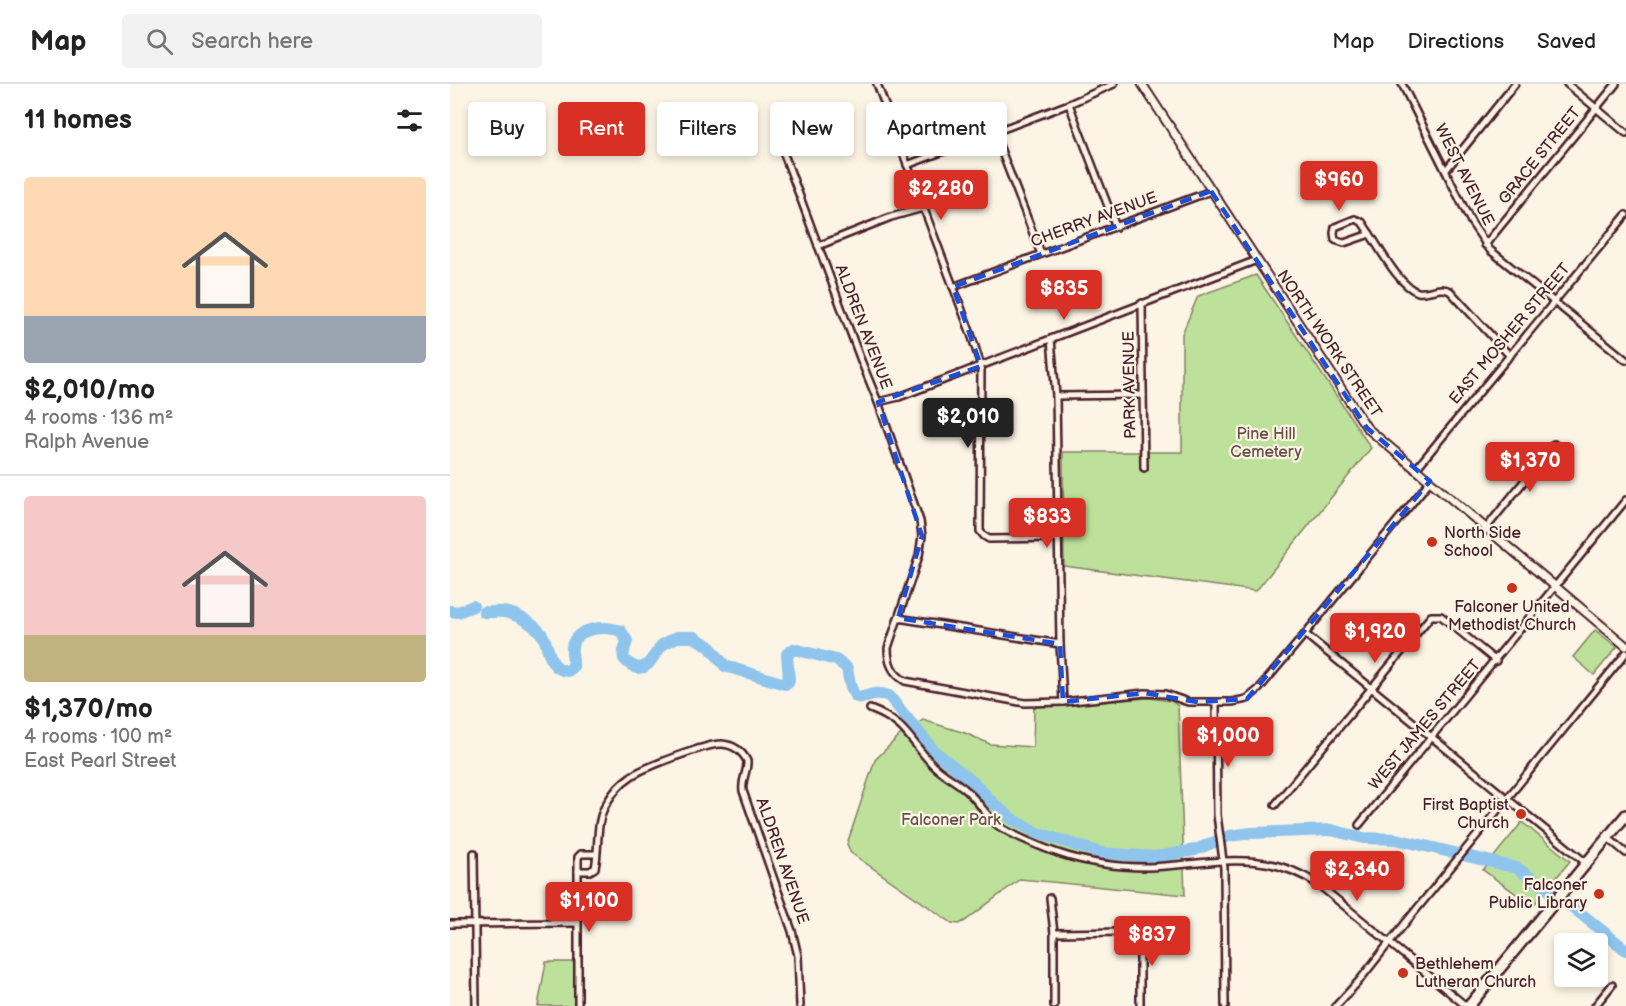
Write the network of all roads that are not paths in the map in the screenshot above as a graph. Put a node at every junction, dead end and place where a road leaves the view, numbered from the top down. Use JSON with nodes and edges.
{"nodes":[{"id":1,"x":877,"y":84,"type":"edge"},
{"id":2,"x":1114,"y":84,"type":"edge"},
{"id":3,"x":1142,"y":84,"type":"edge"},
{"id":4,"x":1402,"y":84,"type":"edge"},
{"id":5,"x":1515,"y":84,"type":"edge"},
{"id":6,"x":1567,"y":84,"type":"edge"},
{"id":7,"x":1617,"y":84,"type":"edge"},
{"id":8,"x":1069,"y":104,"type":"junction"},
{"id":9,"x":1596,"y":109,"type":"junction"},
{"id":10,"x":1007,"y":127,"type":"edge"},
{"id":11,"x":1626,"y":133,"type":"edge"},
{"id":12,"x":785,"y":156,"type":"edge"},
{"id":13,"x":931,"y":156,"type":"edge"},
{"id":14,"x":1003,"y":156,"type":"edge"},
{"id":15,"x":907,"y":165,"type":"junction"},
{"id":16,"x":1446,"y":170,"type":"junction"},
{"id":17,"x":1211,"y":191,"type":"junction"},
{"id":18,"x":923,"y":208,"type":"junction"},
{"id":19,"x":1626,"y":215,"type":"edge"},
{"id":20,"x":1116,"y":227,"type":"junction"},
{"id":21,"x":1370,"y":234,"type":"junction"},
{"id":22,"x":1485,"y":245,"type":"junction"},
{"id":23,"x":818,"y":246,"type":"junction"},
{"id":24,"x":1041,"y":254,"type":"junction"},
{"id":25,"x":1257,"y":260,"type":"junction"},
{"id":26,"x":953,"y":287,"type":"junction"},
{"id":27,"x":1554,"y":302,"type":"junction"},
{"id":28,"x":1142,"y":303,"type":"junction"},
{"id":29,"x":1050,"y":339,"type":"junction"},
{"id":30,"x":1510,"y":356,"type":"junction"},
{"id":31,"x":1626,"y":359,"type":"edge"},
{"id":32,"x":981,"y":366,"type":"junction"},
{"id":33,"x":1143,"y":395,"type":"junction"},
{"id":34,"x":1056,"y":396,"type":"junction"},
{"id":35,"x":878,"y":402,"type":"junction"},
{"id":36,"x":1554,"y":444,"type":"dead end"},
{"id":37,"x":1144,"y":468,"type":"dead end"},
{"id":38,"x":1415,"y":470,"type":"junction"},
{"id":39,"x":1430,"y":481,"type":"junction"},
{"id":40,"x":1626,"y":501,"type":"edge"},
{"id":41,"x":1487,"y":527,"type":"junction"},
{"id":42,"x":1058,"y":538,"type":"junction"},
{"id":43,"x":1557,"y":586,"type":"junction"},
{"id":44,"x":898,"y":618,"type":"junction"},
{"id":45,"x":1305,"y":634,"type":"junction"},
{"id":46,"x":1060,"y":644,"type":"junction"},
{"id":47,"x":1626,"y":646,"type":"edge"},
{"id":48,"x":1626,"y":653,"type":"edge"},
{"id":49,"x":1496,"y":661,"type":"junction"},
{"id":50,"x":1371,"y":687,"type":"junction"},
{"id":51,"x":1063,"y":702,"type":"junction"},
{"id":52,"x":1216,"y":703,"type":"junction"},
{"id":53,"x":870,"y":709,"type":"dead end"},
{"id":54,"x":1432,"y":737,"type":"junction"},
{"id":55,"x":1508,"y":798,"type":"junction"},
{"id":56,"x":1275,"y":805,"type":"dead end"},
{"id":57,"x":1626,"y":815,"type":"edge"},
{"id":58,"x":1359,"y":825,"type":"dead end"},
{"id":59,"x":1607,"y":837,"type":"junction"},
{"id":60,"x":474,"y":853,"type":"dead end"},
{"id":61,"x":1626,"y":853,"type":"edge"},
{"id":62,"x":596,"y":854,"type":"junction"},
{"id":63,"x":1223,"y":860,"type":"junction"},
{"id":64,"x":1586,"y":862,"type":"junction"},
{"id":65,"x":578,"y":871,"type":"junction"},
{"id":66,"x":1050,"y":898,"type":"dead end"},
{"id":67,"x":578,"y":923,"type":"junction"},
{"id":68,"x":450,"y":924,"type":"edge"},
{"id":69,"x":475,"y":924,"type":"junction"},
{"id":70,"x":1054,"y":933,"type":"junction"},
{"id":71,"x":1389,"y":943,"type":"junction"},
{"id":72,"x":1612,"y":985,"type":"dead end"},
{"id":73,"x":476,"y":1006,"type":"edge"},
{"id":74,"x":578,"y":1006,"type":"edge"},
{"id":75,"x":800,"y":1006,"type":"edge"},
{"id":76,"x":1054,"y":1006,"type":"edge"},
{"id":77,"x":1140,"y":1006,"type":"edge"},
{"id":78,"x":1225,"y":1006,"type":"edge"},
{"id":79,"x":1336,"y":1006,"type":"edge"},
{"id":80,"x":1467,"y":1006,"type":"edge"},
{"id":81,"x":1595,"y":1006,"type":"edge"}],
"edges":[{"from":1,"to":15,"type":"street"},
{"from":2,"to":8,"type":"street"},
{"from":3,"to":17,"type":"street","name":"NORTH WORK STREET"},
{"from":4,"to":16,"type":"street","name":"WEST AVENUE"},
{"from":5,"to":16,"type":"street"},
{"from":6,"to":9,"type":"street"},
{"from":7,"to":9,"type":"street","name":"GRACE STREET"},
{"from":8,"to":10,"type":"street"},
{"from":8,"to":20,"type":"street"},
{"from":9,"to":11,"type":"street"},
{"from":9,"to":22,"type":"street","name":"GRACE STREET"},
{"from":12,"to":23,"type":"street","name":"ALDREN AVENUE"},
{"from":13,"to":15,"type":"street"},
{"from":14,"to":24,"type":"street"},
{"from":15,"to":18,"type":"street"},
{"from":16,"to":22,"type":"street","name":"WEST AVENUE"},
{"from":17,"to":20,"type":"street","name":"CHERRY AVENUE"},
{"from":17,"to":25,"type":"street","name":"NORTH WORK STREET"},
{"from":18,"to":23,"type":"street"},
{"from":18,"to":26,"type":"street"},
{"from":19,"to":27,"type":"street","name":"EAST MOSHER STREET"},
{"from":20,"to":24,"type":"street","name":"CHERRY AVENUE"},
{"from":21,"to":21,"type":"street"},
{"from":21,"to":30,"type":"street"},
{"from":22,"to":27,"type":"street","name":"WEST AVENUE"},
{"from":23,"to":35,"type":"street","name":"ALDREN AVENUE"},
{"from":24,"to":26,"type":"street","name":"CHERRY AVENUE"},
{"from":25,"to":28,"type":"street"},
{"from":25,"to":38,"type":"street","name":"NORTH WORK STREET"},
{"from":26,"to":32,"type":"street"},
{"from":27,"to":30,"type":"street","name":"EAST MOSHER STREET"},
{"from":27,"to":31,"type":"street","name":"WEST AVENUE"},
{"from":28,"to":29,"type":"street"},
{"from":28,"to":33,"type":"street","name":"PARK AVENUE"},
{"from":29,"to":32,"type":"street"},
{"from":29,"to":34,"type":"street"},
{"from":30,"to":38,"type":"street","name":"EAST MOSHER STREET"},
{"from":32,"to":35,"type":"street"},
{"from":32,"to":42,"type":"street"},
{"from":33,"to":34,"type":"street"},
{"from":33,"to":37,"type":"street","name":"PARK AVENUE"},
{"from":34,"to":42,"type":"street"},
{"from":35,"to":44,"type":"street","name":"ALDREN AVENUE"},
{"from":36,"to":41,"type":"street"},
{"from":38,"to":39,"type":"street","name":"NORTH WORK STREET"},
{"from":39,"to":41,"type":"street","name":"NORTH WORK STREET"},
{"from":39,"to":45,"type":"street"},
{"from":40,"to":43,"type":"street","name":"WEST JAMES STREET"},
{"from":41,"to":43,"type":"street","name":"NORTH WORK STREET"},
{"from":42,"to":46,"type":"street"},
{"from":43,"to":47,"type":"street","name":"NORTH WORK STREET"},
{"from":43,"to":49,"type":"street","name":"WEST JAMES STREET"},
{"from":44,"to":46,"type":"street"},
{"from":44,"to":51,"type":"street","name":"ALDREN AVENUE"},
{"from":45,"to":50,"type":"street"},
{"from":45,"to":52,"type":"street"},
{"from":46,"to":51,"type":"street"},
{"from":48,"to":55,"type":"street"},
{"from":49,"to":50,"type":"street"},
{"from":49,"to":54,"type":"street","name":"WEST JAMES STREET"},
{"from":50,"to":54,"type":"street"},
{"from":50,"to":56,"type":"street"},
{"from":51,"to":52,"type":"street"},
{"from":52,"to":63,"type":"street"},
{"from":53,"to":63,"type":"street"},
{"from":54,"to":55,"type":"street"},
{"from":54,"to":58,"type":"street","name":"WEST JAMES STREET"},
{"from":55,"to":64,"type":"street"},
{"from":55,"to":71,"type":"street"},
{"from":57,"to":59,"type":"main road"},
{"from":59,"to":61,"type":"street"},
{"from":59,"to":64,"type":"main road"},
{"from":60,"to":69,"type":"street"},
{"from":62,"to":65,"type":"street"},
{"from":62,"to":65,"type":"street"},
{"from":62,"to":75,"type":"street","name":"ALDREN AVENUE"},
{"from":63,"to":71,"type":"street"},
{"from":63,"to":78,"type":"street"},
{"from":64,"to":80,"type":"main road"},
{"from":65,"to":67,"type":"street"},
{"from":66,"to":70,"type":"street"},
{"from":67,"to":69,"type":"street"},
{"from":67,"to":74,"type":"street"},
{"from":68,"to":69,"type":"street"},
{"from":69,"to":73,"type":"street"},
{"from":70,"to":76,"type":"street"},
{"from":70,"to":77,"type":"street"},
{"from":71,"to":79,"type":"street"},
{"from":71,"to":80,"type":"street"},
{"from":72,"to":81,"type":"street"}]}
